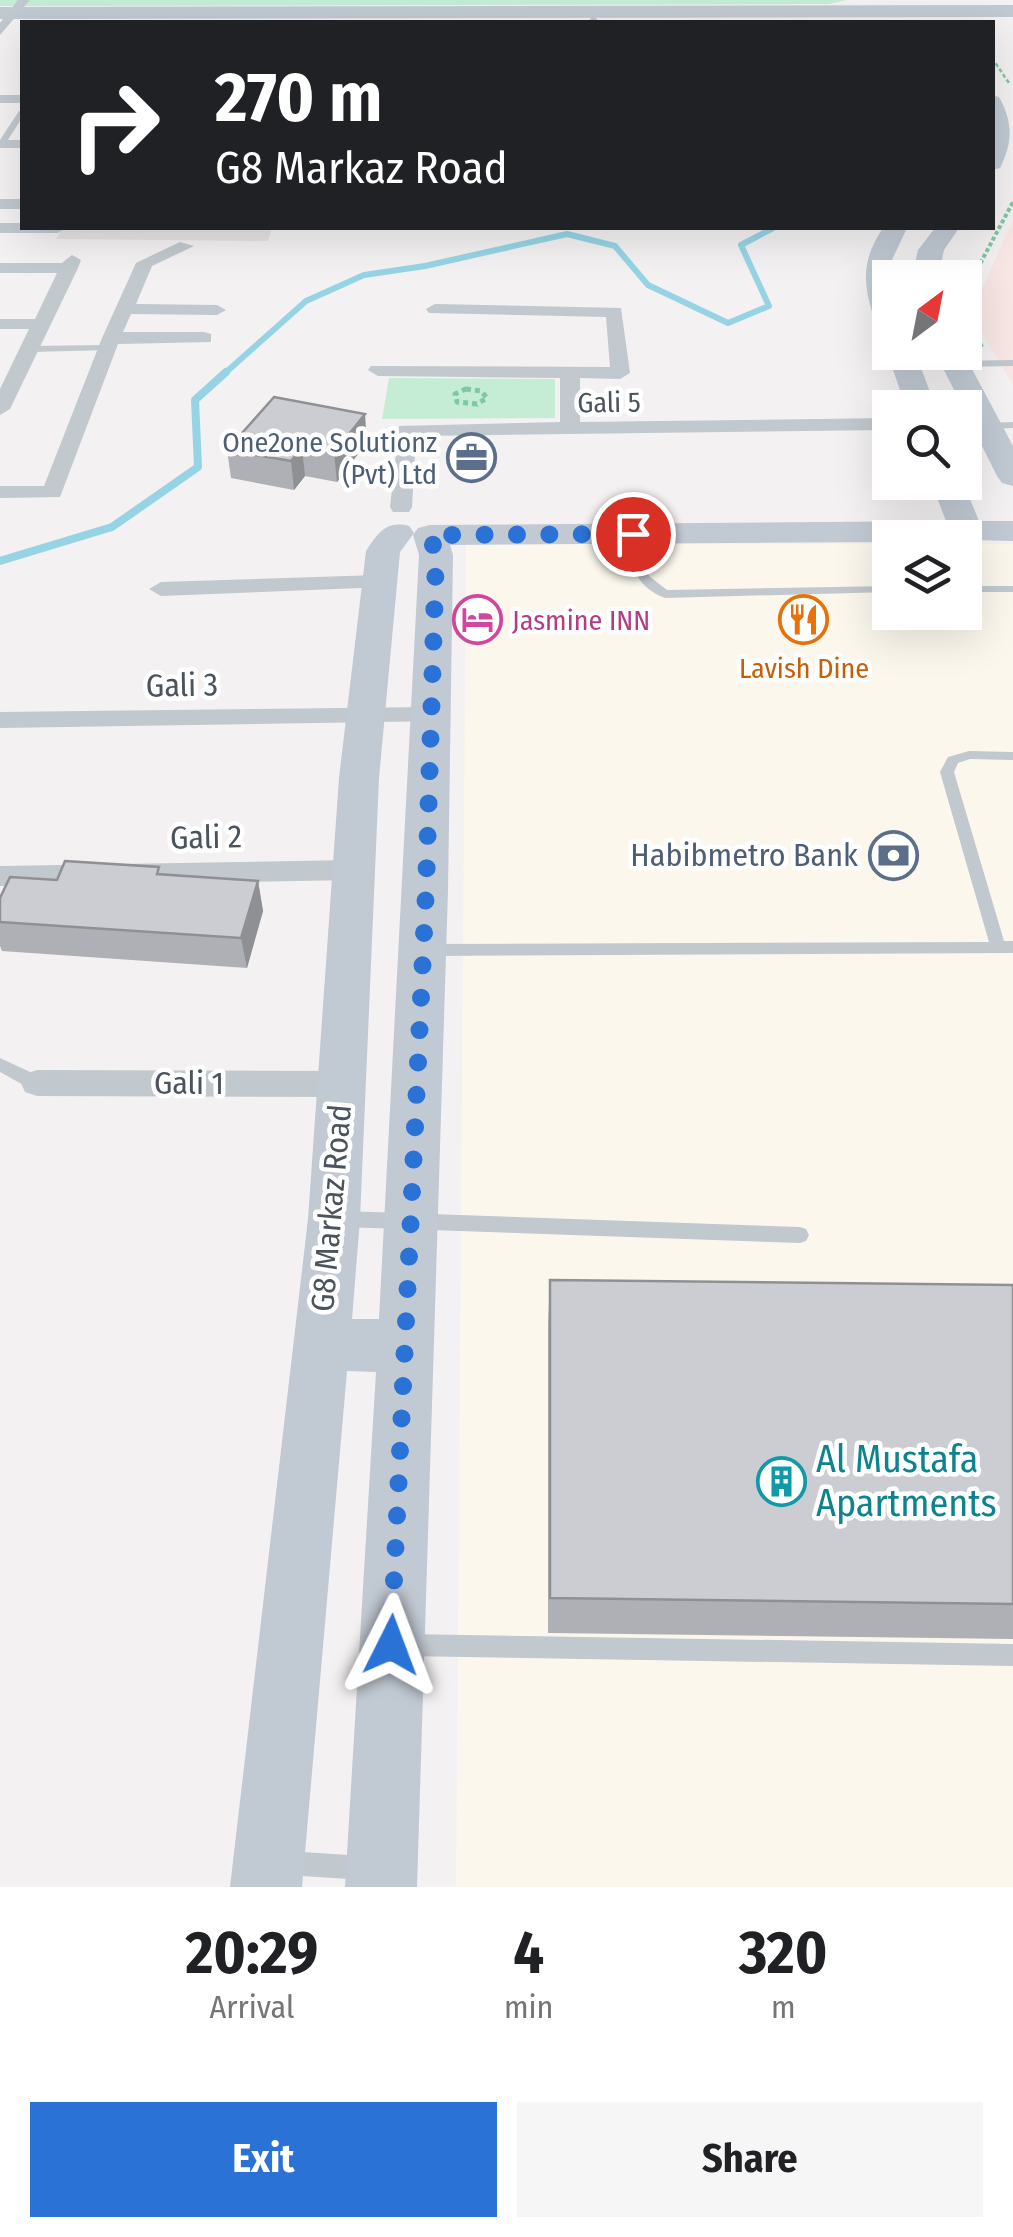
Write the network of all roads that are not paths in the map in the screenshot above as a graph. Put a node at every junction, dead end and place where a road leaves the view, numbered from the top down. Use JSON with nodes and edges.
{"nodes":[{"id":1,"x":46,"y":0,"type":"edge"},
{"id":2,"x":878,"y":0,"type":"edge"},
{"id":3,"x":934,"y":11,"type":"edge"},
{"id":4,"x":841,"y":12,"type":"junction"},
{"id":5,"x":92,"y":13,"type":"junction"},
{"id":6,"x":906,"y":14,"type":"edge"},
{"id":7,"x":1010,"y":14,"type":"edge"},
{"id":8,"x":7,"y":17,"type":"edge"},
{"id":9,"x":358,"y":20,"type":"edge"},
{"id":10,"x":670,"y":20,"type":"edge"},
{"id":11,"x":995,"y":106,"type":"edge"},
{"id":12,"x":20,"y":116,"type":"edge"},
{"id":13,"x":0,"y":144,"type":"edge"},
{"id":14,"x":995,"y":158,"type":"edge"},
{"id":15,"x":0,"y":228,"type":"edge"},
{"id":16,"x":894,"y":230,"type":"edge"},
{"id":17,"x":946,"y":230,"type":"edge"},
{"id":18,"x":50,"y":244,"type":"edge"},
{"id":19,"x":186,"y":246,"type":"dead end"},
{"id":20,"x":877,"y":260,"type":"edge"},
{"id":21,"x":929,"y":260,"type":"edge"},
{"id":22,"x":0,"y":268,"type":"edge"},
{"id":23,"x":124,"y":309,"type":"junction"},
{"id":24,"x":435,"y":309,"type":"dead end"},
{"id":25,"x":216,"y":310,"type":"dead end"},
{"id":26,"x":0,"y":324,"type":"edge"},
{"id":27,"x":42,"y":324,"type":"junction"},
{"id":28,"x":204,"y":338,"type":"dead end"},
{"id":29,"x":109,"y":343,"type":"junction"},
{"id":30,"x":32,"y":349,"type":"junction"},
{"id":31,"x":982,"y":360,"type":"edge"},
{"id":32,"x":1013,"y":363,"type":"edge"},
{"id":33,"x":378,"y":370,"type":"dead end"},
{"id":34,"x":961,"y":370,"type":"edge"},
{"id":35,"x":570,"y":371,"type":"junction"},
{"id":36,"x":6,"y":382,"type":"edge"},
{"id":37,"x":0,"y":409,"type":"edge"},
{"id":38,"x":872,"y":424,"type":"edge"},
{"id":39,"x":1001,"y":426,"type":"edge"},
{"id":40,"x":570,"y":430,"type":"junction"},
{"id":41,"x":1013,"y":476,"type":"edge"},
{"id":42,"x":0,"y":492,"type":"edge"},
{"id":43,"x":956,"y":506,"type":"edge"},
{"id":44,"x":1013,"y":506,"type":"edge"},
{"id":45,"x":928,"y":520,"type":"edge"},
{"id":46,"x":416,"y":521,"type":"junction"},
{"id":47,"x":1013,"y":531,"type":"edge"},
{"id":48,"x":633,"y":534,"type":"junction"},
{"id":49,"x":872,"y":534,"type":"edge"},
{"id":50,"x":378,"y":582,"type":"junction"},
{"id":51,"x":161,"y":589,"type":"dead end"},
{"id":52,"x":872,"y":589,"type":"edge"},
{"id":53,"x":982,"y":589,"type":"edge"},
{"id":54,"x":1013,"y":589,"type":"edge"},
{"id":55,"x":365,"y":715,"type":"junction"},
{"id":56,"x":430,"y":715,"type":"junction"},
{"id":57,"x":0,"y":720,"type":"edge"},
{"id":58,"x":1013,"y":756,"type":"edge"},
{"id":59,"x":0,"y":876,"type":"edge"},
{"id":60,"x":352,"y":880,"type":"junction"},
{"id":61,"x":426,"y":890,"type":"junction"},
{"id":62,"x":1006,"y":947,"type":"edge"},
{"id":63,"x":424,"y":950,"type":"junction"},
{"id":64,"x":0,"y":1064,"type":"edge"},
{"id":65,"x":37,"y":1083,"type":"joint"},
{"id":66,"x":342,"y":1084,"type":"junction"},
{"id":67,"x":334,"y":1219,"type":"junction"},
{"id":68,"x":412,"y":1221,"type":"junction"},
{"id":69,"x":800,"y":1235,"type":"dead end"},
{"id":70,"x":320,"y":1344,"type":"junction"},
{"id":71,"x":406,"y":1346,"type":"junction"},
{"id":72,"x":391,"y":1645,"type":"junction"},
{"id":73,"x":1013,"y":1655,"type":"edge"},
{"id":74,"x":267,"y":1875,"type":"edge"},
{"id":75,"x":381,"y":1878,"type":"edge"}],
"edges":[{"from":1,"to":5,"type":"street"},
{"from":2,"to":4,"type":"street"},
{"from":3,"to":6,"type":"street"},
{"from":3,"to":7,"type":"street"},
{"from":4,"to":5,"type":"street"},
{"from":4,"to":6,"type":"street"},
{"from":5,"to":8,"type":"street"},
{"from":6,"to":10,"type":"street"},
{"from":8,"to":9,"type":"street"},
{"from":11,"to":14,"type":"street"},
{"from":12,"to":13,"type":"lane"},
{"from":15,"to":18,"type":"street"},
{"from":16,"to":20,"type":"street"},
{"from":17,"to":21,"type":"street"},
{"from":18,"to":22,"type":"street"},
{"from":18,"to":27,"type":"street"},
{"from":19,"to":23,"type":"street"},
{"from":23,"to":25,"type":"street"},
{"from":23,"to":29,"type":"street"},
{"from":24,"to":35,"type":"street"},
{"from":26,"to":27,"type":"street"},
{"from":27,"to":30,"type":"street"},
{"from":28,"to":29,"type":"street"},
{"from":29,"to":30,"type":"lane"},
{"from":29,"to":42,"type":"street"},
{"from":30,"to":36,"type":"street"},
{"from":31,"to":32,"type":"lane"},
{"from":33,"to":35,"type":"street"},
{"from":34,"to":39,"type":"street"},
{"from":35,"to":40,"type":"street"},
{"from":36,"to":37,"type":"street"},
{"from":38,"to":40,"type":"street","name":"Gali 5"},
{"from":39,"to":41,"type":"street"},
{"from":40,"to":46,"type":"street","name":"Gali 5"},
{"from":43,"to":44,"type":"street"},
{"from":43,"to":45,"type":"street"},
{"from":43,"to":46,"type":"street"},
{"from":43,"to":47,"type":"street"},
{"from":46,"to":48,"type":"street"},
{"from":46,"to":50,"type":"street","name":"G8 Markaz Road"},
{"from":46,"to":56,"type":"street"},
{"from":48,"to":49,"type":"street"},
{"from":48,"to":52,"type":"lane"},
{"from":50,"to":51,"type":"street"},
{"from":50,"to":55,"type":"street","name":"G8 Markaz Road"},
{"from":53,"to":54,"type":"lane"},
{"from":55,"to":56,"type":"street","name":"Gali 3"},
{"from":55,"to":57,"type":"street","name":"Gali 3"},
{"from":55,"to":60,"type":"street","name":"G8 Markaz Road"},
{"from":56,"to":61,"type":"street"},
{"from":58,"to":62,"type":"lane"},
{"from":59,"to":60,"type":"street","name":"Gali 2"},
{"from":60,"to":61,"type":"street"},
{"from":60,"to":66,"type":"street","name":"G8 Markaz Road"},
{"from":61,"to":63,"type":"street"},
{"from":62,"to":63,"type":"lane"},
{"from":63,"to":68,"type":"street"},
{"from":64,"to":65,"type":"lane"},
{"from":65,"to":66,"type":"street","name":"Gali 1"},
{"from":66,"to":67,"type":"street","name":"G8 Markaz Road"},
{"from":67,"to":68,"type":"lane"},
{"from":67,"to":70,"type":"street","name":"G8 Markaz Road"},
{"from":68,"to":69,"type":"lane"},
{"from":68,"to":71,"type":"street"},
{"from":70,"to":71,"type":"street"},
{"from":70,"to":74,"type":"street","name":"G8 Markaz Road"},
{"from":71,"to":72,"type":"street"},
{"from":72,"to":73,"type":"lane"},
{"from":72,"to":75,"type":"street"},
{"from":74,"to":75,"type":"lane"}]}
